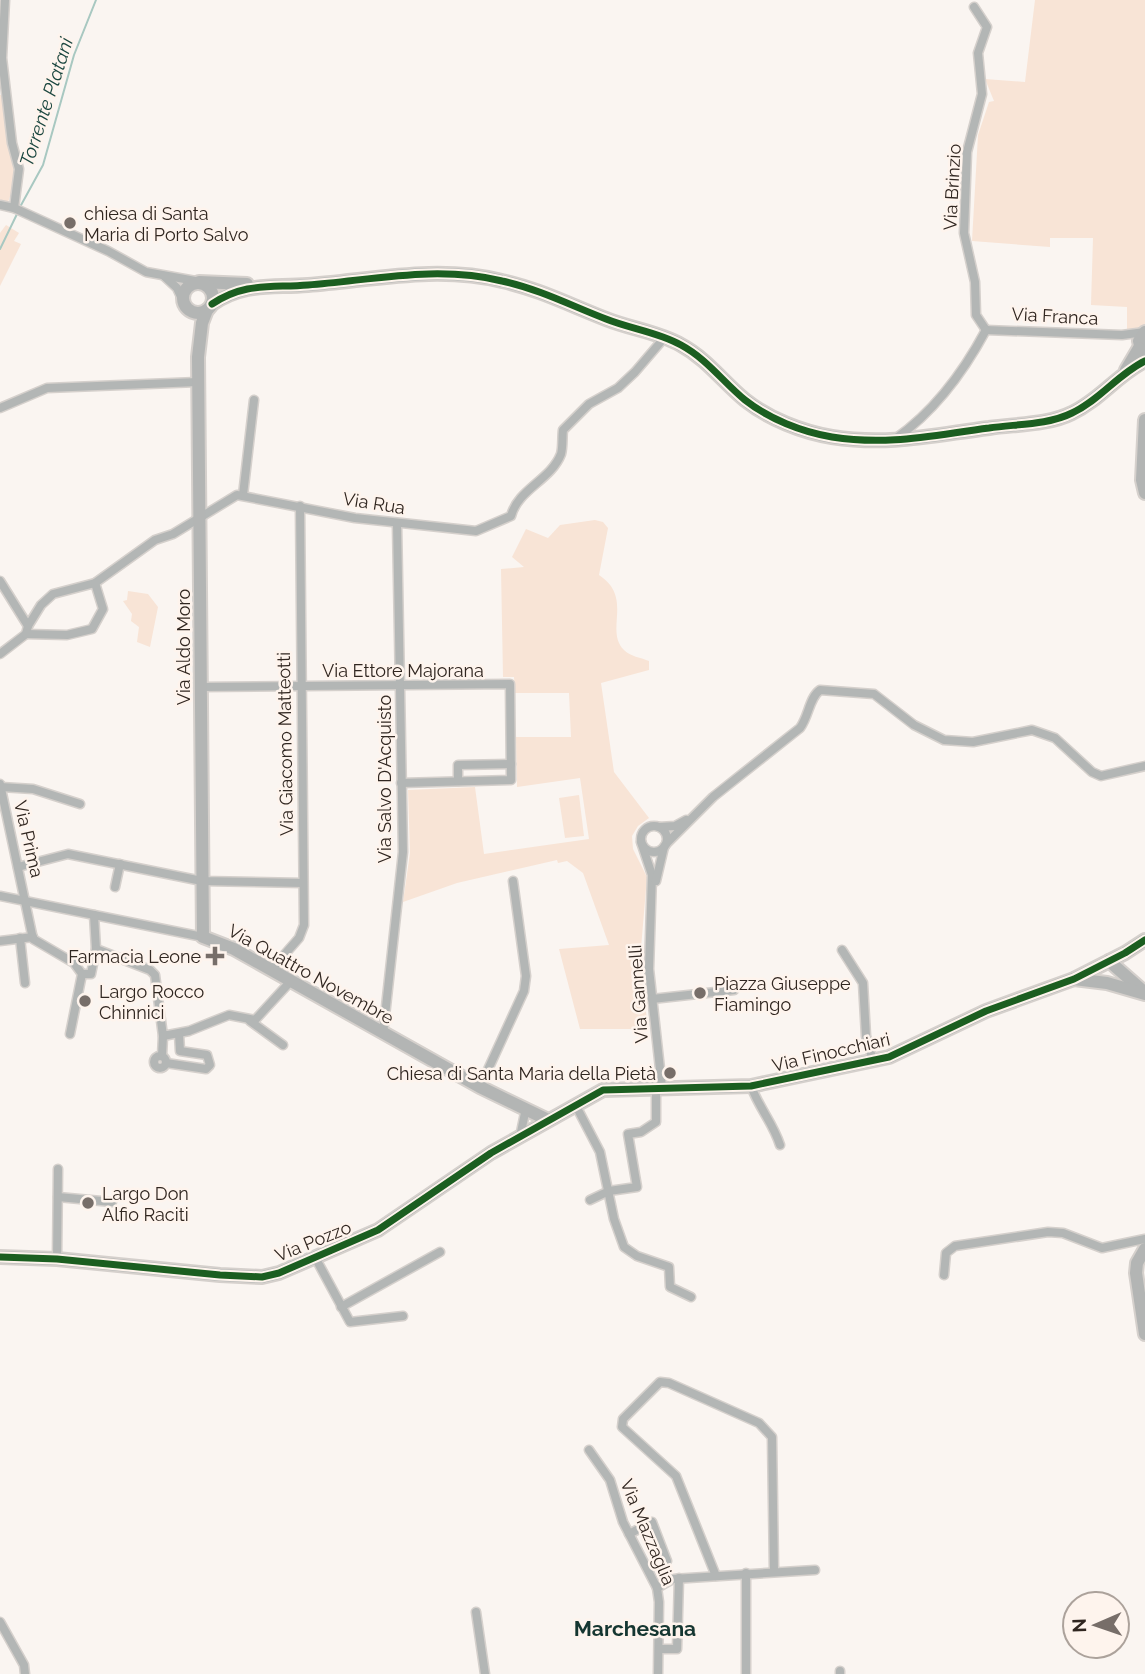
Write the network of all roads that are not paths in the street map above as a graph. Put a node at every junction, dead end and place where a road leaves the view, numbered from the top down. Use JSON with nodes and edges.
{"nodes":[{"id":1,"x":5,"y":0,"type":"edge"},
{"id":2,"x":974,"y":7,"type":"dead end"},
{"id":3,"x":0,"y":205,"type":"edge"},
{"id":4,"x":14,"y":208,"type":"junction"},
{"id":5,"x":162,"y":275,"type":"junction"},
{"id":6,"x":201,"y":283,"type":"junction"},
{"id":7,"x":258,"y":286,"type":"junction"},
{"id":8,"x":185,"y":305,"type":"junction"},
{"id":9,"x":209,"y":307,"type":"junction"},
{"id":10,"x":986,"y":330,"type":"junction"},
{"id":11,"x":1145,"y":332,"type":"edge"},
{"id":12,"x":1122,"y":335,"type":"junction"},
{"id":13,"x":665,"y":337,"type":"junction"},
{"id":14,"x":1143,"y":356,"type":"edge"},
{"id":15,"x":198,"y":357,"type":"junction"},
{"id":16,"x":198,"y":382,"type":"junction"},
{"id":17,"x":254,"y":400,"type":"dead end"},
{"id":18,"x":0,"y":408,"type":"edge"},
{"id":19,"x":1145,"y":420,"type":"edge"},
{"id":20,"x":891,"y":442,"type":"junction"},
{"id":21,"x":1145,"y":493,"type":"edge"},
{"id":22,"x":243,"y":495,"type":"junction"},
{"id":23,"x":300,"y":506,"type":"junction"},
{"id":24,"x":200,"y":518,"type":"junction"},
{"id":25,"x":397,"y":524,"type":"junction"},
{"id":26,"x":0,"y":581,"type":"edge"},
{"id":27,"x":95,"y":583,"type":"junction"},
{"id":28,"x":27,"y":630,"type":"junction"},
{"id":29,"x":2,"y":649,"type":"edge"},
{"id":30,"x":399,"y":685,"type":"junction"},
{"id":31,"x":299,"y":686,"type":"junction"},
{"id":32,"x":201,"y":687,"type":"junction"},
{"id":33,"x":511,"y":764,"type":"junction"},
{"id":34,"x":1145,"y":766,"type":"edge"},
{"id":35,"x":458,"y":781,"type":"junction"},
{"id":36,"x":401,"y":783,"type":"junction"},
{"id":37,"x":1,"y":790,"type":"edge"},
{"id":38,"x":79,"y":804,"type":"dead end"},
{"id":39,"x":694,"y":814,"type":"junction"},
{"id":40,"x":656,"y":827,"type":"junction"},
{"id":41,"x":641,"y":842,"type":"junction"},
{"id":42,"x":665,"y":845,"type":"junction"},
{"id":43,"x":120,"y":864,"type":"junction"},
{"id":44,"x":19,"y":867,"type":"junction"},
{"id":45,"x":202,"y":881,"type":"junction"},
{"id":46,"x":513,"y":881,"type":"dead end"},
{"id":47,"x":303,"y":883,"type":"junction"},
{"id":48,"x":115,"y":887,"type":"dead end"},
{"id":49,"x":0,"y":896,"type":"edge"},
{"id":50,"x":652,"y":898,"type":"junction"},
{"id":51,"x":27,"y":902,"type":"junction"},
{"id":52,"x":94,"y":915,"type":"junction"},
{"id":53,"x":33,"y":937,"type":"junction"},
{"id":54,"x":203,"y":937,"type":"junction"},
{"id":55,"x":20,"y":938,"type":"junction"},
{"id":56,"x":1145,"y":940,"type":"edge"},
{"id":57,"x":0,"y":941,"type":"edge"},
{"id":58,"x":96,"y":949,"type":"junction"},
{"id":59,"x":842,"y":950,"type":"dead end"},
{"id":60,"x":1107,"y":963,"type":"junction"},
{"id":61,"x":271,"y":970,"type":"junction"},
{"id":62,"x":82,"y":974,"type":"junction"},
{"id":63,"x":1074,"y":979,"type":"junction"},
{"id":64,"x":289,"y":982,"type":"junction"},
{"id":65,"x":1107,"y":983,"type":"junction"},
{"id":66,"x":25,"y":984,"type":"dead end"},
{"id":67,"x":734,"y":990,"type":"dead end"},
{"id":68,"x":1145,"y":993,"type":"edge"},
{"id":69,"x":652,"y":999,"type":"junction"},
{"id":70,"x":250,"y":1021,"type":"junction"},
{"id":71,"x":70,"y":1034,"type":"dead end"},
{"id":72,"x":179,"y":1034,"type":"junction"},
{"id":73,"x":383,"y":1034,"type":"junction"},
{"id":74,"x":163,"y":1036,"type":"junction"},
{"id":75,"x":283,"y":1045,"type":"dead end"},
{"id":76,"x":873,"y":1061,"type":"junction"},
{"id":77,"x":751,"y":1086,"type":"junction"},
{"id":78,"x":480,"y":1087,"type":"junction"},
{"id":79,"x":659,"y":1087,"type":"junction"},
{"id":80,"x":575,"y":1104,"type":"junction"},
{"id":81,"x":526,"y":1108,"type":"junction"},
{"id":82,"x":548,"y":1119,"type":"junction"},
{"id":83,"x":520,"y":1137,"type":"junction"},
{"id":84,"x":780,"y":1145,"type":"dead end"},
{"id":85,"x":58,"y":1169,"type":"dead end"},
{"id":86,"x":609,"y":1191,"type":"junction"},
{"id":87,"x":58,"y":1197,"type":"junction"},
{"id":88,"x":590,"y":1200,"type":"dead end"},
{"id":89,"x":112,"y":1202,"type":"dead end"},
{"id":90,"x":1145,"y":1239,"type":"edge"},
{"id":91,"x":1145,"y":1249,"type":"edge"},
{"id":92,"x":440,"y":1252,"type":"dead end"},
{"id":93,"x":0,"y":1257,"type":"edge"},
{"id":94,"x":57,"y":1259,"type":"junction"},
{"id":95,"x":316,"y":1259,"type":"junction"},
{"id":96,"x":944,"y":1275,"type":"dead end"},
{"id":97,"x":691,"y":1297,"type":"dead end"},
{"id":98,"x":341,"y":1307,"type":"junction"},
{"id":99,"x":403,"y":1316,"type":"dead end"},
{"id":100,"x":1145,"y":1334,"type":"edge"},
{"id":101,"x":589,"y":1450,"type":"dead end"},
{"id":102,"x":629,"y":1534,"type":"junction"},
{"id":103,"x":667,"y":1561,"type":"dead end"},
{"id":104,"x":774,"y":1570,"type":"junction"},
{"id":105,"x":815,"y":1570,"type":"dead end"},
{"id":106,"x":746,"y":1573,"type":"junction"},
{"id":107,"x":716,"y":1576,"type":"junction"},
{"id":108,"x":679,"y":1578,"type":"junction"},
{"id":109,"x":657,"y":1588,"type":"junction"},
{"id":110,"x":476,"y":1612,"type":"dead end"},
{"id":111,"x":0,"y":1622,"type":"edge"},
{"id":112,"x":659,"y":1649,"type":"junction"},
{"id":113,"x":25,"y":1674,"type":"edge"},
{"id":114,"x":485,"y":1674,"type":"edge"},
{"id":115,"x":658,"y":1674,"type":"edge"},
{"id":116,"x":746,"y":1674,"type":"edge"}],
"edges":[{"from":1,"to":4,"type":"street"},
{"from":2,"to":10,"type":"street","name":"Via Brinzio"},
{"from":3,"to":4,"type":"street"},
{"from":4,"to":5,"type":"street"},
{"from":5,"to":6,"type":"street"},
{"from":5,"to":8,"type":"street"},
{"from":6,"to":7,"type":"street"},
{"from":6,"to":8,"type":"street"},
{"from":6,"to":9,"type":"street"},
{"from":7,"to":9,"type":"street"},
{"from":7,"to":13,"type":"street"},
{"from":8,"to":9,"type":"street"},
{"from":8,"to":15,"type":"street"},
{"from":9,"to":15,"type":"street"},
{"from":10,"to":12,"type":"street","name":"Via Franca"},
{"from":10,"to":20,"type":"street"},
{"from":11,"to":12,"type":"street","name":"Via Franca"},
{"from":11,"to":14,"type":"street"},
{"from":12,"to":14,"type":"street"},
{"from":13,"to":20,"type":"street"},
{"from":13,"to":25,"type":"street","name":"Via Rua"},
{"from":14,"to":20,"type":"street"},
{"from":15,"to":16,"type":"street","name":"Via Aldo Moro"},
{"from":16,"to":18,"type":"street"},
{"from":16,"to":24,"type":"street","name":"Via Aldo Moro"},
{"from":17,"to":22,"type":"street"},
{"from":19,"to":21,"type":"street"},
{"from":22,"to":23,"type":"street","name":"Via Rua"},
{"from":22,"to":24,"type":"street"},
{"from":23,"to":25,"type":"street","name":"Via Rua"},
{"from":23,"to":31,"type":"street","name":"Via Giacomo Matteotti"},
{"from":24,"to":27,"type":"street"},
{"from":24,"to":32,"type":"street","name":"Via Aldo Moro"},
{"from":25,"to":30,"type":"street","name":"Via Salvo D'Acquisto"},
{"from":26,"to":28,"type":"street"},
{"from":27,"to":28,"type":"street"},
{"from":27,"to":28,"type":"street"},
{"from":28,"to":29,"type":"street"},
{"from":30,"to":31,"type":"street","name":"Via Ettore Majorana"},
{"from":30,"to":33,"type":"street","name":"Via Ettore Majorana"},
{"from":30,"to":36,"type":"street","name":"Via Salvo D'Acquisto"},
{"from":31,"to":32,"type":"street","name":"Via Ettore Majorana"},
{"from":31,"to":47,"type":"street","name":"Via Giacomo Matteotti"},
{"from":32,"to":45,"type":"street","name":"Via Aldo Moro"},
{"from":33,"to":35,"type":"street","name":"Via Ettore Majorana"},
{"from":33,"to":35,"type":"street"},
{"from":34,"to":39,"type":"street"},
{"from":35,"to":36,"type":"street"},
{"from":36,"to":73,"type":"street","name":"Via Salvo D'Acquisto"},
{"from":37,"to":38,"type":"street"},
{"from":37,"to":44,"type":"street","name":"Via Prima"},
{"from":39,"to":40,"type":"street"},
{"from":39,"to":42,"type":"street"},
{"from":40,"to":41,"type":"street"},
{"from":40,"to":42,"type":"street"},
{"from":41,"to":42,"type":"street"},
{"from":41,"to":50,"type":"street","name":"Via Gannelli"},
{"from":42,"to":50,"type":"street","name":"Via Gannelli"},
{"from":43,"to":44,"type":"street"},
{"from":43,"to":45,"type":"street"},
{"from":43,"to":48,"type":"street"},
{"from":44,"to":51,"type":"street","name":"Via Prima"},
{"from":45,"to":47,"type":"street"},
{"from":45,"to":54,"type":"street","name":"Via Aldo Moro"},
{"from":46,"to":78,"type":"street"},
{"from":47,"to":61,"type":"street","name":"Via Giacomo Matteotti"},
{"from":49,"to":51,"type":"street","name":"Via Quattro Novembre"},
{"from":50,"to":69,"type":"street","name":"Via Gannelli"},
{"from":51,"to":52,"type":"street","name":"Via Quattro Novembre"},
{"from":51,"to":53,"type":"street","name":"Via Prima"},
{"from":52,"to":54,"type":"street","name":"Via Quattro Novembre"},
{"from":52,"to":58,"type":"street"},
{"from":53,"to":55,"type":"street"},
{"from":53,"to":62,"type":"street"},
{"from":54,"to":61,"type":"street","name":"Via Quattro Novembre"},
{"from":55,"to":57,"type":"street"},
{"from":55,"to":66,"type":"street"},
{"from":56,"to":60,"type":"street","name":"Via Finocchiari"},
{"from":58,"to":62,"type":"street"},
{"from":58,"to":74,"type":"street"},
{"from":59,"to":76,"type":"street"},
{"from":60,"to":63,"type":"street","name":"Via Finocchiari"},
{"from":60,"to":65,"type":"street"},
{"from":60,"to":68,"type":"street"},
{"from":61,"to":64,"type":"street","name":"Via Quattro Novembre"},
{"from":62,"to":71,"type":"street"},
{"from":63,"to":65,"type":"street"},
{"from":63,"to":76,"type":"street","name":"Via Finocchiari"},
{"from":64,"to":70,"type":"street"},
{"from":64,"to":73,"type":"street","name":"Via Quattro Novembre"},
{"from":65,"to":68,"type":"street"},
{"from":67,"to":69,"type":"street"},
{"from":69,"to":79,"type":"street","name":"Via Gannelli"},
{"from":70,"to":72,"type":"street"},
{"from":70,"to":75,"type":"street"},
{"from":72,"to":74,"type":"street"},
{"from":72,"to":74,"type":"street"},
{"from":73,"to":78,"type":"street","name":"Via Quattro Novembre"},
{"from":76,"to":77,"type":"street","name":"Via Finocchiari"},
{"from":77,"to":79,"type":"street","name":"Via Finocchiari"},
{"from":77,"to":84,"type":"street"},
{"from":78,"to":81,"type":"street","name":"Via Quattro Novembre"},
{"from":79,"to":80,"type":"street","name":"Via Finocchiari"},
{"from":79,"to":86,"type":"street","name":"Via Gannelli"},
{"from":80,"to":82,"type":"street","name":"Via Finocchiari"},
{"from":80,"to":86,"type":"street"},
{"from":81,"to":82,"type":"street","name":"Via Quattro Novembre"},
{"from":81,"to":83,"type":"street"},
{"from":82,"to":83,"type":"street","name":"Via Pozzo"},
{"from":83,"to":95,"type":"street","name":"Via Pozzo"},
{"from":85,"to":87,"type":"street"},
{"from":86,"to":88,"type":"street"},
{"from":86,"to":97,"type":"street"},
{"from":87,"to":89,"type":"street"},
{"from":87,"to":94,"type":"street"},
{"from":90,"to":96,"type":"street"},
{"from":91,"to":100,"type":"street"},
{"from":92,"to":98,"type":"street"},
{"from":93,"to":94,"type":"street","name":"Via Pozzo"},
{"from":94,"to":95,"type":"street","name":"Via Pozzo"},
{"from":95,"to":98,"type":"street"},
{"from":98,"to":99,"type":"street"},
{"from":101,"to":102,"type":"street","name":"Via Mazzaglia"},
{"from":102,"to":103,"type":"street"},
{"from":102,"to":109,"type":"street","name":"Via Mazzaglia"},
{"from":104,"to":105,"type":"street"},
{"from":104,"to":106,"type":"street"},
{"from":104,"to":107,"type":"street"},
{"from":106,"to":107,"type":"street"},
{"from":106,"to":116,"type":"street"},
{"from":107,"to":108,"type":"street"},
{"from":108,"to":109,"type":"street"},
{"from":108,"to":112,"type":"street"},
{"from":109,"to":112,"type":"street","name":"Via Mazzaglia"},
{"from":110,"to":114,"type":"street"},
{"from":111,"to":113,"type":"street"},
{"from":112,"to":115,"type":"street","name":"Via Mazzaglia"}]}
